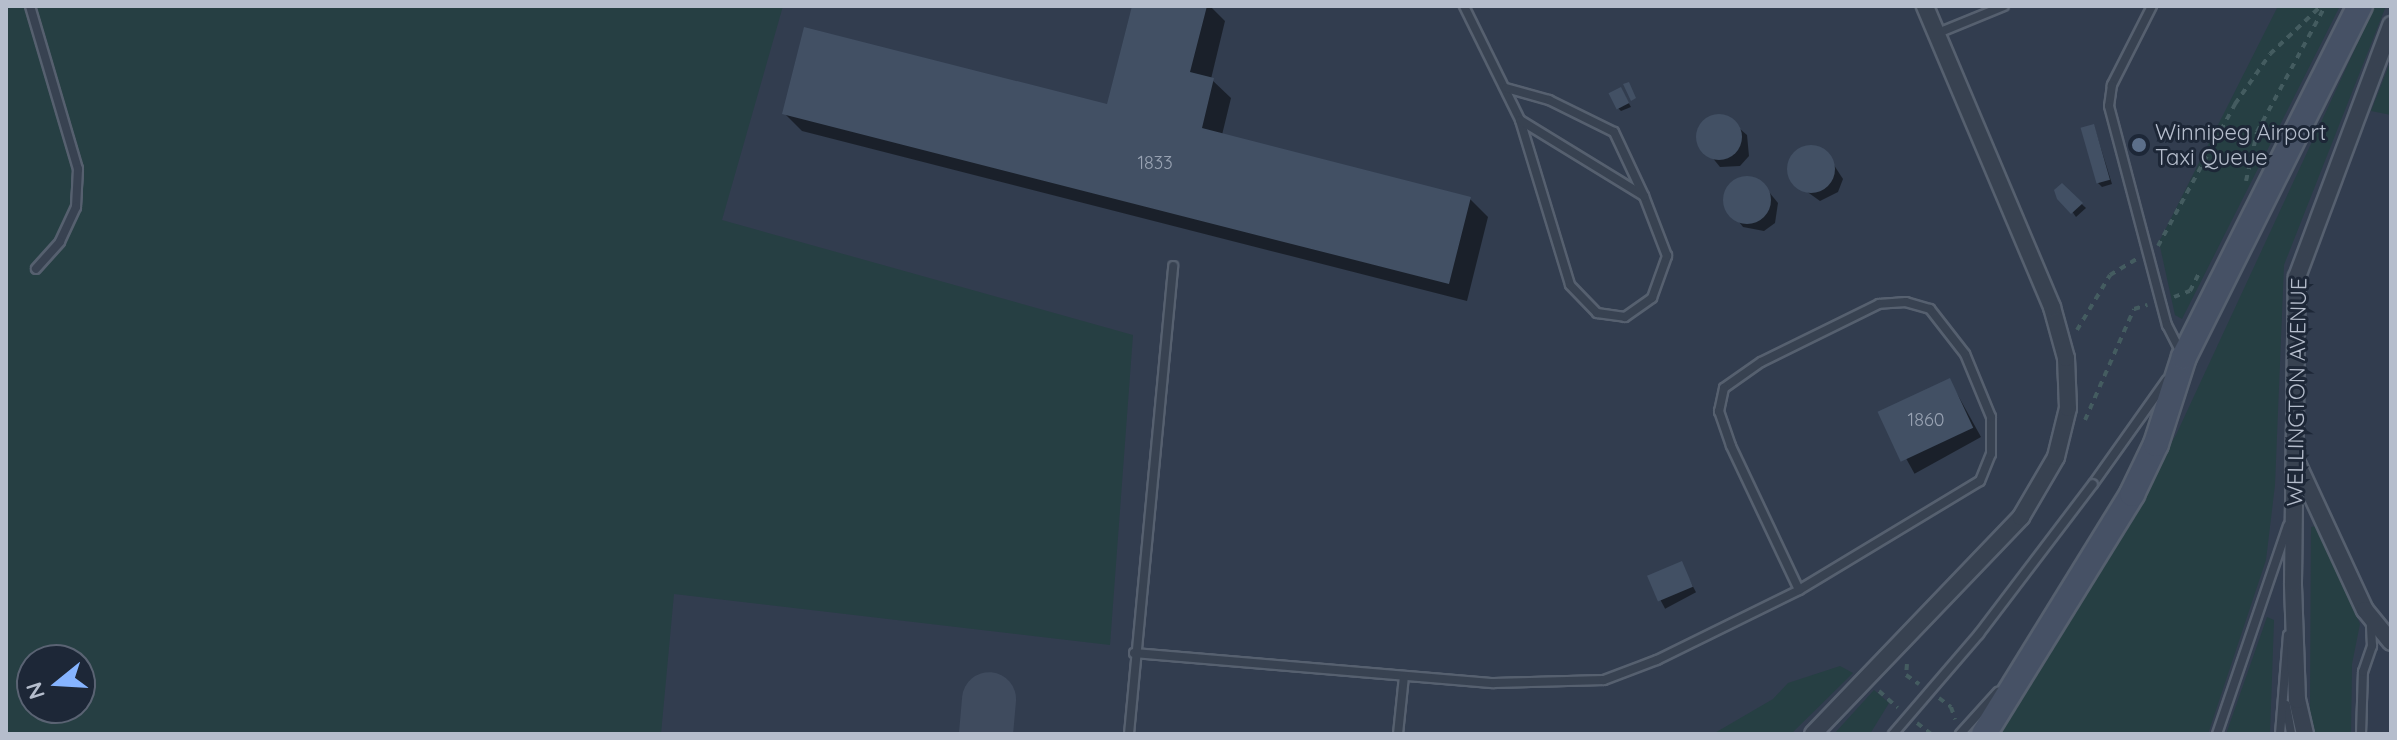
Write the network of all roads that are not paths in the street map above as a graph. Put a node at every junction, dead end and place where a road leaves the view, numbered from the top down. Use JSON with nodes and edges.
{"nodes":[{"id":1,"x":30,"y":6,"type":"edge"},
{"id":2,"x":1464,"y":6,"type":"edge"},
{"id":3,"x":1925,"y":6,"type":"edge"},
{"id":4,"x":2004,"y":6,"type":"edge"},
{"id":5,"x":2139,"y":6,"type":"edge"},
{"id":6,"x":2360,"y":6,"type":"edge"},
{"id":7,"x":2151,"y":8,"type":"edge"},
{"id":8,"x":2391,"y":25,"type":"edge"},
{"id":9,"x":1938,"y":33,"type":"junction"},
{"id":10,"x":1506,"y":88,"type":"junction"},
{"id":11,"x":1520,"y":120,"type":"junction"},
{"id":12,"x":1644,"y":196,"type":"junction"},
{"id":13,"x":1173,"y":266,"type":"dead end"},
{"id":14,"x":36,"y":269,"type":"dead end"},
{"id":15,"x":2184,"y":357,"type":"junction"},
{"id":16,"x":2294,"y":456,"type":"junction"},
{"id":17,"x":2294,"y":485,"type":"junction"},
{"id":18,"x":2293,"y":583,"type":"junction"},
{"id":19,"x":1799,"y":590,"type":"junction"},
{"id":20,"x":2370,"y":619,"type":"junction"},
{"id":21,"x":2391,"y":642,"type":"edge"},
{"id":22,"x":1134,"y":653,"type":"junction"},
{"id":23,"x":2030,"y":661,"type":"junction"},
{"id":24,"x":1404,"y":676,"type":"junction"},
{"id":25,"x":2285,"y":700,"type":"junction"},
{"id":26,"x":2279,"y":732,"type":"edge"},
{"id":27,"x":1129,"y":734,"type":"edge"},
{"id":28,"x":1398,"y":734,"type":"edge"},
{"id":29,"x":1813,"y":734,"type":"edge"},
{"id":30,"x":1893,"y":734,"type":"edge"},
{"id":31,"x":1960,"y":734,"type":"edge"},
{"id":32,"x":1984,"y":734,"type":"edge"},
{"id":33,"x":2217,"y":734,"type":"edge"},
{"id":34,"x":2291,"y":734,"type":"edge"},
{"id":35,"x":2305,"y":734,"type":"edge"},
{"id":36,"x":2361,"y":734,"type":"edge"}],
"edges":[{"from":1,"to":14,"type":"lane"},
{"from":2,"to":10,"type":"lane"},
{"from":3,"to":9,"type":"street"},
{"from":4,"to":9,"type":"lane"},
{"from":5,"to":7,"type":"lane"},
{"from":6,"to":15,"type":"main road"},
{"from":7,"to":15,"type":"lane"},
{"from":8,"to":16,"type":"street","name":"WELLINGTON AVENUE"},
{"from":9,"to":29,"type":"street"},
{"from":10,"to":11,"type":"lane"},
{"from":10,"to":12,"type":"lane"},
{"from":11,"to":12,"type":"lane"},
{"from":11,"to":12,"type":"lane"},
{"from":13,"to":22,"type":"lane"},
{"from":15,"to":23,"type":"main road"},
{"from":15,"to":30,"type":"lane","bridge":true},
{"from":16,"to":17,"type":"street","name":"WELLINGTON AVENUE"},
{"from":16,"to":20,"type":"street"},
{"from":17,"to":18,"type":"street","name":"WELLINGTON AVENUE"},
{"from":17,"to":33,"type":"lane"},
{"from":18,"to":25,"type":"lane"},
{"from":18,"to":35,"type":"street","name":"WELLINGTON AVENUE"},
{"from":19,"to":19,"type":"lane"},
{"from":19,"to":24,"type":"lane"},
{"from":20,"to":21,"type":"street"},
{"from":20,"to":36,"type":"lane"},
{"from":22,"to":24,"type":"lane"},
{"from":22,"to":27,"type":"lane"},
{"from":23,"to":31,"type":"lane"},
{"from":23,"to":32,"type":"main road"},
{"from":24,"to":28,"type":"lane"},
{"from":25,"to":26,"type":"lane"},
{"from":25,"to":34,"type":"lane"}]}
